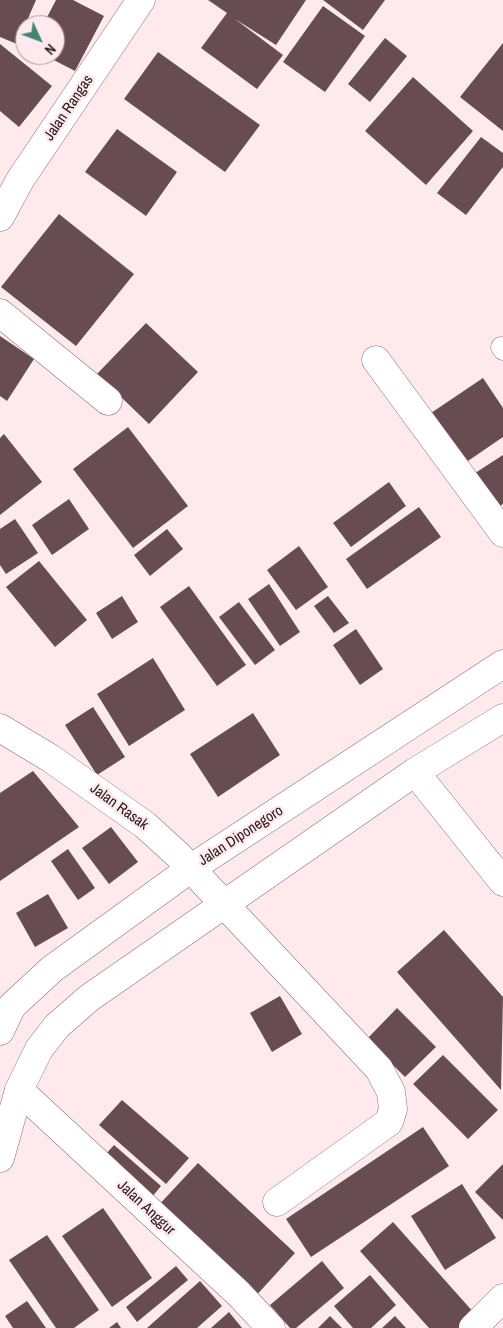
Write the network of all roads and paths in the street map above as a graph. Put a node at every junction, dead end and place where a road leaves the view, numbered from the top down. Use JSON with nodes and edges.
{"nodes":[{"id":1,"x":139,"y":1,"type":"edge"},
{"id":2,"x":0,"y":217,"type":"edge"},
{"id":3,"x":0,"y":313,"type":"edge"},
{"id":4,"x":376,"y":360,"type":"dead end"},
{"id":5,"x":108,"y":400,"type":"dead end"},
{"id":6,"x":503,"y":533,"type":"edge"},
{"id":7,"x":503,"y":664,"type":"edge"},
{"id":8,"x":503,"y":718,"type":"edge"},
{"id":9,"x":0,"y":728,"type":"edge"},
{"id":10,"x":415,"y":772,"type":"junction"},
{"id":11,"x":190,"y":868,"type":"junction"},
{"id":12,"x":503,"y":882,"type":"edge"},
{"id":13,"x":223,"y":904,"type":"junction"},
{"id":14,"x":6,"y":1007,"type":"edge"},
{"id":15,"x":0,"y":1031,"type":"edge"},
{"id":16,"x":19,"y":1090,"type":"junction"},
{"id":17,"x":0,"y":1158,"type":"edge"},
{"id":18,"x":277,"y":1202,"type":"dead end"},
{"id":19,"x":503,"y":1298,"type":"edge"},
{"id":20,"x":271,"y":1328,"type":"edge"},
{"id":21,"x":473,"y":1328,"type":"edge"}],
"edges":[{"from":1,"to":2,"type":"street","name":"Jalan Rangas"},
{"from":3,"to":5,"type":"street"},
{"from":4,"to":6,"type":"street"},
{"from":7,"to":11,"type":"street","name":"Jalan Diponegoro"},
{"from":8,"to":10,"type":"street"},
{"from":9,"to":11,"type":"street","name":"Jalan Rasak"},
{"from":10,"to":12,"type":"street"},
{"from":10,"to":13,"type":"street"},
{"from":11,"to":13,"type":"street","name":"Jalan Rasak"},
{"from":11,"to":14,"type":"street","name":"Jalan Diponegoro"},
{"from":13,"to":16,"type":"street"},
{"from":13,"to":18,"type":"street","name":"Jalan Rasak"},
{"from":14,"to":15,"type":"street","name":"Jalan Diponegoro"},
{"from":16,"to":17,"type":"street"},
{"from":16,"to":20,"type":"street","name":"Jalan Anggur"},
{"from":19,"to":21,"type":"street"}]}
